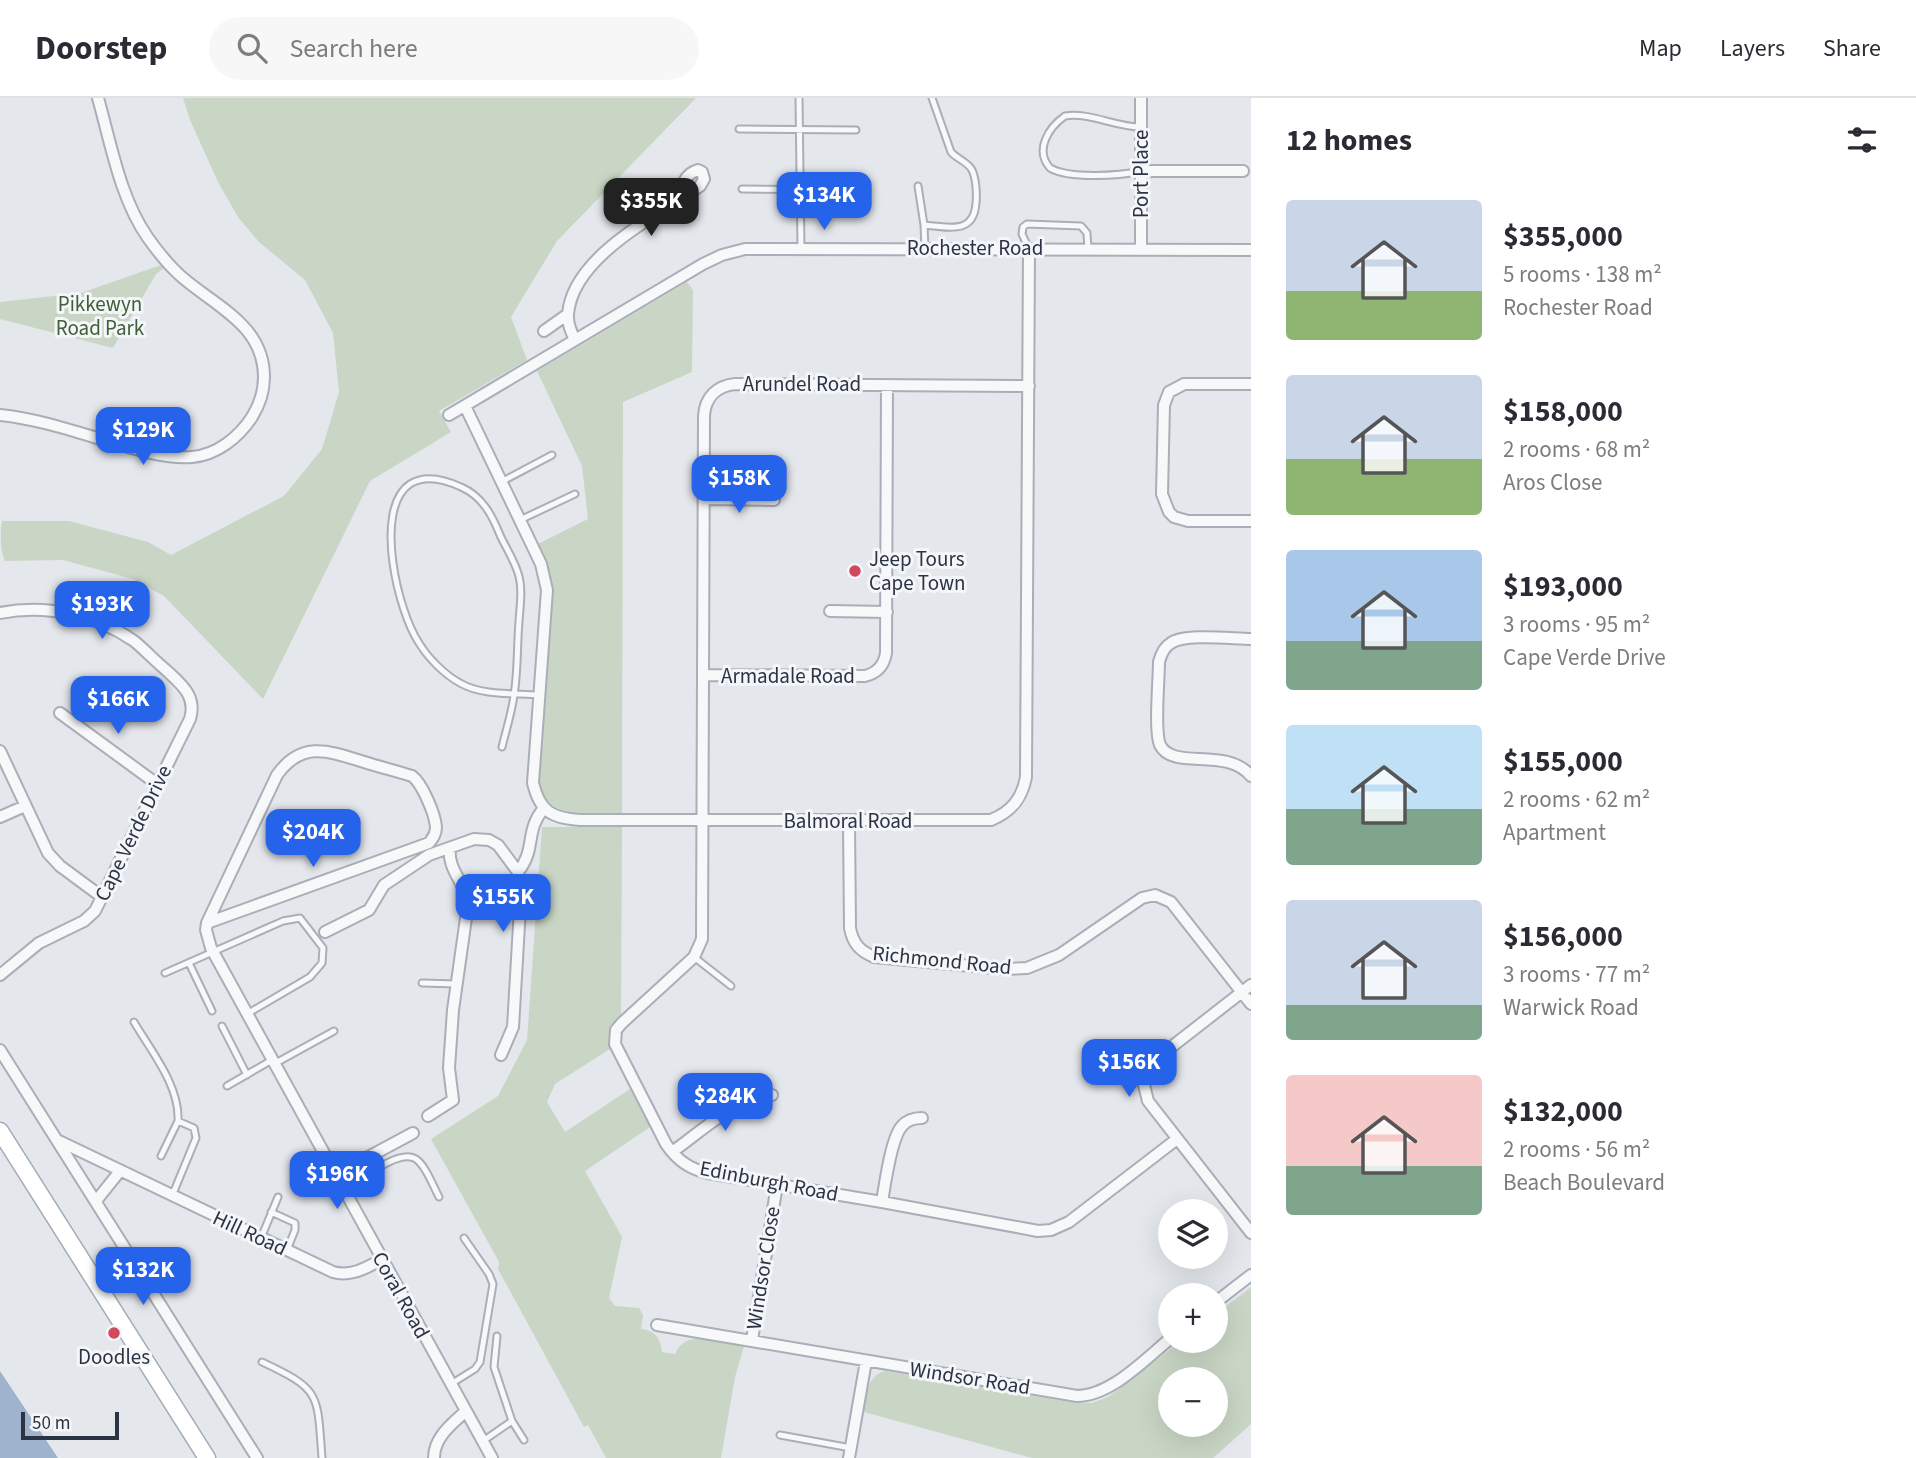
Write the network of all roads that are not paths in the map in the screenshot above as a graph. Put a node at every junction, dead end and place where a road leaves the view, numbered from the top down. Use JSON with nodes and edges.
{"nodes":[{"id":1,"x":99,"y":98,"type":"edge"},
{"id":2,"x":799,"y":98,"type":"edge"},
{"id":3,"x":932,"y":98,"type":"edge"},
{"id":4,"x":1141,"y":98,"type":"edge"},
{"id":5,"x":1141,"y":127,"type":"junction"},
{"id":6,"x":739,"y":129,"type":"dead end"},
{"id":7,"x":799,"y":129,"type":"junction"},
{"id":8,"x":856,"y":130,"type":"dead end"},
{"id":9,"x":1141,"y":171,"type":"junction"},
{"id":10,"x":1243,"y":171,"type":"dead end"},
{"id":11,"x":918,"y":186,"type":"dead end"},
{"id":12,"x":742,"y":189,"type":"dead end"},
{"id":13,"x":800,"y":190,"type":"junction"},
{"id":14,"x":854,"y":190,"type":"dead end"},
{"id":15,"x":679,"y":199,"type":"dead end"},
{"id":16,"x":925,"y":225,"type":"junction"},
{"id":17,"x":801,"y":248,"type":"junction"},
{"id":18,"x":925,"y":248,"type":"junction"},
{"id":19,"x":1029,"y":249,"type":"junction"},
{"id":20,"x":1088,"y":249,"type":"junction"},
{"id":21,"x":1141,"y":249,"type":"junction"},
{"id":22,"x":1251,"y":250,"type":"edge"},
{"id":23,"x":568,"y":314,"type":"junction"},
{"id":24,"x":544,"y":331,"type":"dead end"},
{"id":25,"x":575,"y":340,"type":"junction"},
{"id":26,"x":1251,"y":384,"type":"edge"},
{"id":27,"x":887,"y":385,"type":"junction"},
{"id":28,"x":1029,"y":386,"type":"junction"},
{"id":29,"x":465,"y":406,"type":"junction"},
{"id":30,"x":0,"y":415,"type":"edge"},
{"id":31,"x":449,"y":415,"type":"dead end"},
{"id":32,"x":552,"y":456,"type":"dead end"},
{"id":33,"x":501,"y":482,"type":"junction"},
{"id":34,"x":575,"y":494,"type":"dead end"},
{"id":35,"x":704,"y":499,"type":"junction"},
{"id":36,"x":774,"y":499,"type":"dead end"},
{"id":37,"x":520,"y":520,"type":"junction"},
{"id":38,"x":1251,"y":521,"type":"edge"},
{"id":39,"x":830,"y":611,"type":"dead end"},
{"id":40,"x":887,"y":611,"type":"junction"},
{"id":41,"x":0,"y":613,"type":"edge"},
{"id":42,"x":1251,"y":639,"type":"edge"},
{"id":43,"x":703,"y":675,"type":"junction"},
{"id":44,"x":514,"y":694,"type":"junction"},
{"id":45,"x":539,"y":695,"type":"junction"},
{"id":46,"x":60,"y":713,"type":"dead end"},
{"id":47,"x":502,"y":747,"type":"dead end"},
{"id":48,"x":0,"y":751,"type":"edge"},
{"id":49,"x":1251,"y":776,"type":"edge"},
{"id":50,"x":157,"y":784,"type":"junction"},
{"id":51,"x":25,"y":806,"type":"junction"},
{"id":52,"x":544,"y":808,"type":"junction"},
{"id":53,"x":0,"y":817,"type":"edge"},
{"id":54,"x":702,"y":820,"type":"junction"},
{"id":55,"x":849,"y":821,"type":"junction"},
{"id":56,"x":450,"y":848,"type":"junction"},
{"id":57,"x":518,"y":872,"type":"junction"},
{"id":58,"x":102,"y":897,"type":"junction"},
{"id":59,"x":207,"y":923,"type":"junction"},
{"id":60,"x":325,"y":932,"type":"dead end"},
{"id":61,"x":212,"y":950,"type":"junction"},
{"id":62,"x":694,"y":957,"type":"junction"},
{"id":63,"x":189,"y":963,"type":"junction"},
{"id":64,"x":165,"y":974,"type":"dead end"},
{"id":65,"x":0,"y":975,"type":"edge"},
{"id":66,"x":422,"y":983,"type":"dead end"},
{"id":67,"x":458,"y":984,"type":"junction"},
{"id":68,"x":731,"y":985,"type":"dead end"},
{"id":69,"x":1251,"y":985,"type":"edge"},
{"id":70,"x":1241,"y":992,"type":"junction"},
{"id":71,"x":1251,"y":1004,"type":"edge"},
{"id":72,"x":212,"y":1011,"type":"dead end"},
{"id":73,"x":247,"y":1014,"type":"junction"},
{"id":74,"x":134,"y":1022,"type":"dead end"},
{"id":75,"x":222,"y":1026,"type":"dead end"},
{"id":76,"x":334,"y":1031,"type":"dead end"},
{"id":77,"x":0,"y":1050,"type":"edge"},
{"id":78,"x":501,"y":1055,"type":"dead end"},
{"id":79,"x":273,"y":1062,"type":"junction"},
{"id":80,"x":247,"y":1074,"type":"junction"},
{"id":81,"x":227,"y":1086,"type":"dead end"},
{"id":82,"x":772,"y":1095,"type":"dead end"},
{"id":83,"x":428,"y":1116,"type":"dead end"},
{"id":84,"x":922,"y":1118,"type":"dead end"},
{"id":85,"x":178,"y":1121,"type":"junction"},
{"id":86,"x":0,"y":1131,"type":"edge"},
{"id":87,"x":413,"y":1133,"type":"dead end"},
{"id":88,"x":57,"y":1139,"type":"junction"},
{"id":89,"x":1177,"y":1139,"type":"junction"},
{"id":90,"x":672,"y":1152,"type":"junction"},
{"id":91,"x":161,"y":1156,"type":"dead end"},
{"id":92,"x":120,"y":1171,"type":"junction"},
{"id":93,"x":335,"y":1175,"type":"junction"},
{"id":94,"x":777,"y":1185,"type":"junction"},
{"id":95,"x":344,"y":1190,"type":"junction"},
{"id":96,"x":172,"y":1196,"type":"junction"},
{"id":97,"x":278,"y":1197,"type":"dead end"},
{"id":98,"x":439,"y":1197,"type":"dead end"},
{"id":99,"x":96,"y":1201,"type":"junction"},
{"id":100,"x":882,"y":1202,"type":"junction"},
{"id":101,"x":271,"y":1212,"type":"junction"},
{"id":102,"x":1251,"y":1233,"type":"edge"},
{"id":103,"x":261,"y":1238,"type":"junction"},
{"id":104,"x":464,"y":1238,"type":"dead end"},
{"id":105,"x":286,"y":1250,"type":"junction"},
{"id":106,"x":381,"y":1260,"type":"junction"},
{"id":107,"x":1251,"y":1275,"type":"edge"},
{"id":108,"x":1228,"y":1293,"type":"edge"},
{"id":109,"x":657,"y":1325,"type":"dead end"},
{"id":110,"x":497,"y":1336,"type":"dead end"},
{"id":111,"x":752,"y":1340,"type":"junction"},
{"id":112,"x":1158,"y":1348,"type":"edge"},
{"id":113,"x":866,"y":1361,"type":"junction"},
{"id":114,"x":262,"y":1362,"type":"dead end"},
{"id":115,"x":451,"y":1384,"type":"junction"},
{"id":116,"x":466,"y":1411,"type":"junction"},
{"id":117,"x":512,"y":1421,"type":"junction"},
{"id":118,"x":780,"y":1435,"type":"dead end"},
{"id":119,"x":524,"y":1440,"type":"dead end"},
{"id":120,"x":483,"y":1441,"type":"junction"},
{"id":121,"x":850,"y":1453,"type":"edge"},
{"id":122,"x":207,"y":1458,"type":"edge"},
{"id":123,"x":257,"y":1458,"type":"edge"},
{"id":124,"x":322,"y":1458,"type":"edge"},
{"id":125,"x":434,"y":1458,"type":"edge"},
{"id":126,"x":492,"y":1458,"type":"edge"}],
"edges":[{"from":1,"to":30,"type":"street"},
{"from":2,"to":7,"type":"lane"},
{"from":3,"to":16,"type":"lane"},
{"from":4,"to":5,"type":"street","name":"Port Place"},
{"from":5,"to":9,"type":"street","name":"Port Place"},
{"from":5,"to":9,"type":"lane"},
{"from":6,"to":7,"type":"lane"},
{"from":7,"to":8,"type":"lane"},
{"from":7,"to":13,"type":"lane"},
{"from":9,"to":10,"type":"street"},
{"from":9,"to":21,"type":"street","name":"Port Place"},
{"from":11,"to":16,"type":"lane"},
{"from":12,"to":13,"type":"lane"},
{"from":13,"to":14,"type":"lane"},
{"from":13,"to":17,"type":"lane"},
{"from":15,"to":23,"type":"street"},
{"from":16,"to":18,"type":"lane"},
{"from":17,"to":18,"type":"street","name":"Rochester Road"},
{"from":17,"to":25,"type":"street","name":"Rochester Road"},
{"from":18,"to":19,"type":"street","name":"Rochester Road"},
{"from":19,"to":20,"type":"street","name":"Rochester Road"},
{"from":19,"to":20,"type":"lane"},
{"from":19,"to":28,"type":"street","name":"Balmoral Road"},
{"from":20,"to":21,"type":"street","name":"Rochester Road"},
{"from":21,"to":22,"type":"street","name":"Rochester Road"},
{"from":23,"to":24,"type":"street"},
{"from":23,"to":25,"type":"street"},
{"from":25,"to":29,"type":"street","name":"Rochester Road"},
{"from":26,"to":38,"type":"street"},
{"from":27,"to":28,"type":"street","name":"Arundel Road"},
{"from":27,"to":35,"type":"street","name":"Arundel Road"},
{"from":27,"to":40,"type":"street","name":"Armadale Road"},
{"from":28,"to":55,"type":"street","name":"Balmoral Road"},
{"from":29,"to":31,"type":"street","name":"Rochester Road"},
{"from":29,"to":33,"type":"street"},
{"from":32,"to":33,"type":"lane"},
{"from":33,"to":37,"type":"street"},
{"from":34,"to":37,"type":"lane"},
{"from":35,"to":36,"type":"street"},
{"from":35,"to":43,"type":"street","name":"Arundel Road"},
{"from":37,"to":45,"type":"street"},
{"from":39,"to":40,"type":"street"},
{"from":40,"to":43,"type":"street","name":"Armadale Road"},
{"from":41,"to":50,"type":"street","name":"Cape Verde Drive"},
{"from":42,"to":49,"type":"street"},
{"from":43,"to":54,"type":"street","name":"Arundel Road"},
{"from":44,"to":44,"type":"lane"},
{"from":44,"to":45,"type":"lane"},
{"from":44,"to":47,"type":"lane"},
{"from":45,"to":52,"type":"street"},
{"from":46,"to":50,"type":"street"},
{"from":48,"to":51,"type":"street"},
{"from":50,"to":58,"type":"street","name":"Cape Verde Drive"},
{"from":51,"to":53,"type":"street"},
{"from":51,"to":58,"type":"street"},
{"from":52,"to":54,"type":"street","name":"Balmoral Road"},
{"from":52,"to":57,"type":"street"},
{"from":54,"to":55,"type":"street","name":"Balmoral Road"},
{"from":54,"to":62,"type":"street"},
{"from":55,"to":70,"type":"street","name":"Richmond Road"},
{"from":56,"to":57,"type":"street"},
{"from":56,"to":60,"type":"street"},
{"from":56,"to":67,"type":"street"},
{"from":57,"to":78,"type":"street"},
{"from":58,"to":65,"type":"street","name":"Cape Verde Drive"},
{"from":59,"to":59,"type":"street"},
{"from":59,"to":61,"type":"street"},
{"from":61,"to":63,"type":"lane"},
{"from":61,"to":73,"type":"street","name":"Coral Road"},
{"from":61,"to":73,"type":"lane"},
{"from":62,"to":68,"type":"lane"},
{"from":62,"to":90,"type":"street","name":"Edinburgh Road"},
{"from":63,"to":64,"type":"lane"},
{"from":63,"to":72,"type":"lane"},
{"from":66,"to":67,"type":"lane"},
{"from":67,"to":83,"type":"street"},
{"from":69,"to":70,"type":"street"},
{"from":70,"to":71,"type":"street","name":"Richmond Road"},
{"from":70,"to":89,"type":"street"},
{"from":73,"to":79,"type":"street","name":"Coral Road"},
{"from":74,"to":85,"type":"lane"},
{"from":75,"to":80,"type":"lane"},
{"from":76,"to":79,"type":"lane"},
{"from":77,"to":88,"type":"street"},
{"from":79,"to":80,"type":"lane"},
{"from":79,"to":93,"type":"street","name":"Coral Road"},
{"from":80,"to":81,"type":"lane"},
{"from":82,"to":90,"type":"street"},
{"from":84,"to":100,"type":"street"},
{"from":85,"to":91,"type":"lane"},
{"from":85,"to":96,"type":"lane"},
{"from":86,"to":122,"type":"main road"},
{"from":87,"to":93,"type":"street"},
{"from":88,"to":92,"type":"street","name":"Hill Road"},
{"from":88,"to":99,"type":"street"},
{"from":89,"to":100,"type":"street","name":"Edinburgh Road"},
{"from":89,"to":102,"type":"street"},
{"from":90,"to":94,"type":"street","name":"Edinburgh Road"},
{"from":92,"to":96,"type":"street","name":"Hill Road"},
{"from":92,"to":99,"type":"street"},
{"from":93,"to":95,"type":"street","name":"Coral Road"},
{"from":94,"to":100,"type":"street","name":"Edinburgh Road"},
{"from":94,"to":111,"type":"street","name":"Windsor Close"},
{"from":95,"to":98,"type":"lane"},
{"from":95,"to":106,"type":"street","name":"Coral Road"},
{"from":96,"to":103,"type":"street","name":"Hill Road"},
{"from":97,"to":101,"type":"lane"},
{"from":99,"to":123,"type":"street"},
{"from":101,"to":103,"type":"lane"},
{"from":101,"to":105,"type":"lane"},
{"from":103,"to":105,"type":"street","name":"Hill Road"},
{"from":104,"to":115,"type":"lane"},
{"from":105,"to":106,"type":"street","name":"Hill Road"},
{"from":106,"to":115,"type":"street","name":"Coral Road"},
{"from":107,"to":108,"type":"street"},
{"from":109,"to":111,"type":"street","name":"Windsor Close"},
{"from":110,"to":117,"type":"lane"},
{"from":111,"to":113,"type":"street","name":"Windsor Road"},
{"from":112,"to":113,"type":"street","name":"Windsor Road"},
{"from":113,"to":121,"type":"street"},
{"from":114,"to":124,"type":"lane"},
{"from":115,"to":116,"type":"street","name":"Coral Road"},
{"from":116,"to":120,"type":"street","name":"Coral Road"},
{"from":116,"to":125,"type":"street"},
{"from":117,"to":119,"type":"lane"},
{"from":117,"to":120,"type":"lane"},
{"from":118,"to":121,"type":"lane"},
{"from":120,"to":126,"type":"street","name":"Coral Road"}]}
